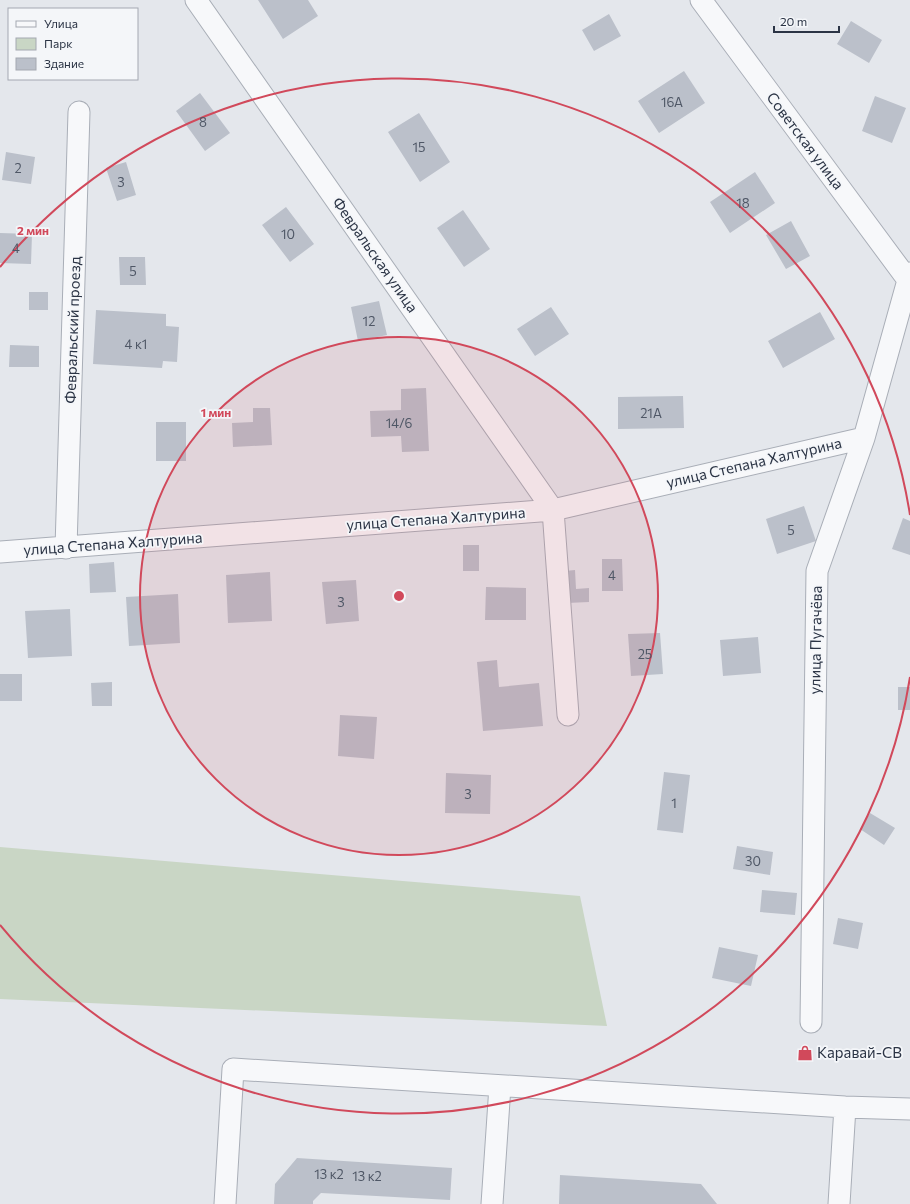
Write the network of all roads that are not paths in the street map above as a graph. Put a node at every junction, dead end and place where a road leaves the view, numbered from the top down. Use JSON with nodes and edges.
{"nodes":[{"id":1,"x":196,"y":0,"type":"edge"},
{"id":2,"x":701,"y":0,"type":"edge"},
{"id":3,"x":79,"y":112,"type":"dead end"},
{"id":4,"x":909,"y":278,"type":"edge"},
{"id":5,"x":864,"y":438,"type":"junction"},
{"id":6,"x":553,"y":510,"type":"junction"},
{"id":7,"x":66,"y":548,"type":"junction"},
{"id":8,"x":0,"y":552,"type":"edge"},
{"id":9,"x":568,"y":715,"type":"dead end"},
{"id":10,"x":811,"y":1022,"type":"dead end"},
{"id":11,"x":500,"y":1086,"type":"junction"},
{"id":12,"x":845,"y":1107,"type":"junction"},
{"id":13,"x":910,"y":1110,"type":"edge"},
{"id":14,"x":225,"y":1204,"type":"edge"},
{"id":15,"x":492,"y":1204,"type":"edge"},
{"id":16,"x":839,"y":1204,"type":"edge"}],
"edges":[{"from":1,"to":6,"type":"street","name":"Февральская улица"},
{"from":2,"to":4,"type":"street","name":"Советская улица"},
{"from":3,"to":7,"type":"street","name":"Февральский проезд"},
{"from":4,"to":5,"type":"street","name":"улица Пугачёва"},
{"from":5,"to":6,"type":"street","name":"улица Степана Халтурина"},
{"from":5,"to":10,"type":"street","name":"улица Пугачёва"},
{"from":6,"to":7,"type":"street","name":"улица Степана Халтурина"},
{"from":6,"to":9,"type":"street"},
{"from":7,"to":8,"type":"street","name":"улица Степана Халтурина"},
{"from":11,"to":12,"type":"street"},
{"from":11,"to":14,"type":"street"},
{"from":11,"to":15,"type":"street"},
{"from":12,"to":13,"type":"street"},
{"from":12,"to":16,"type":"street"}]}
